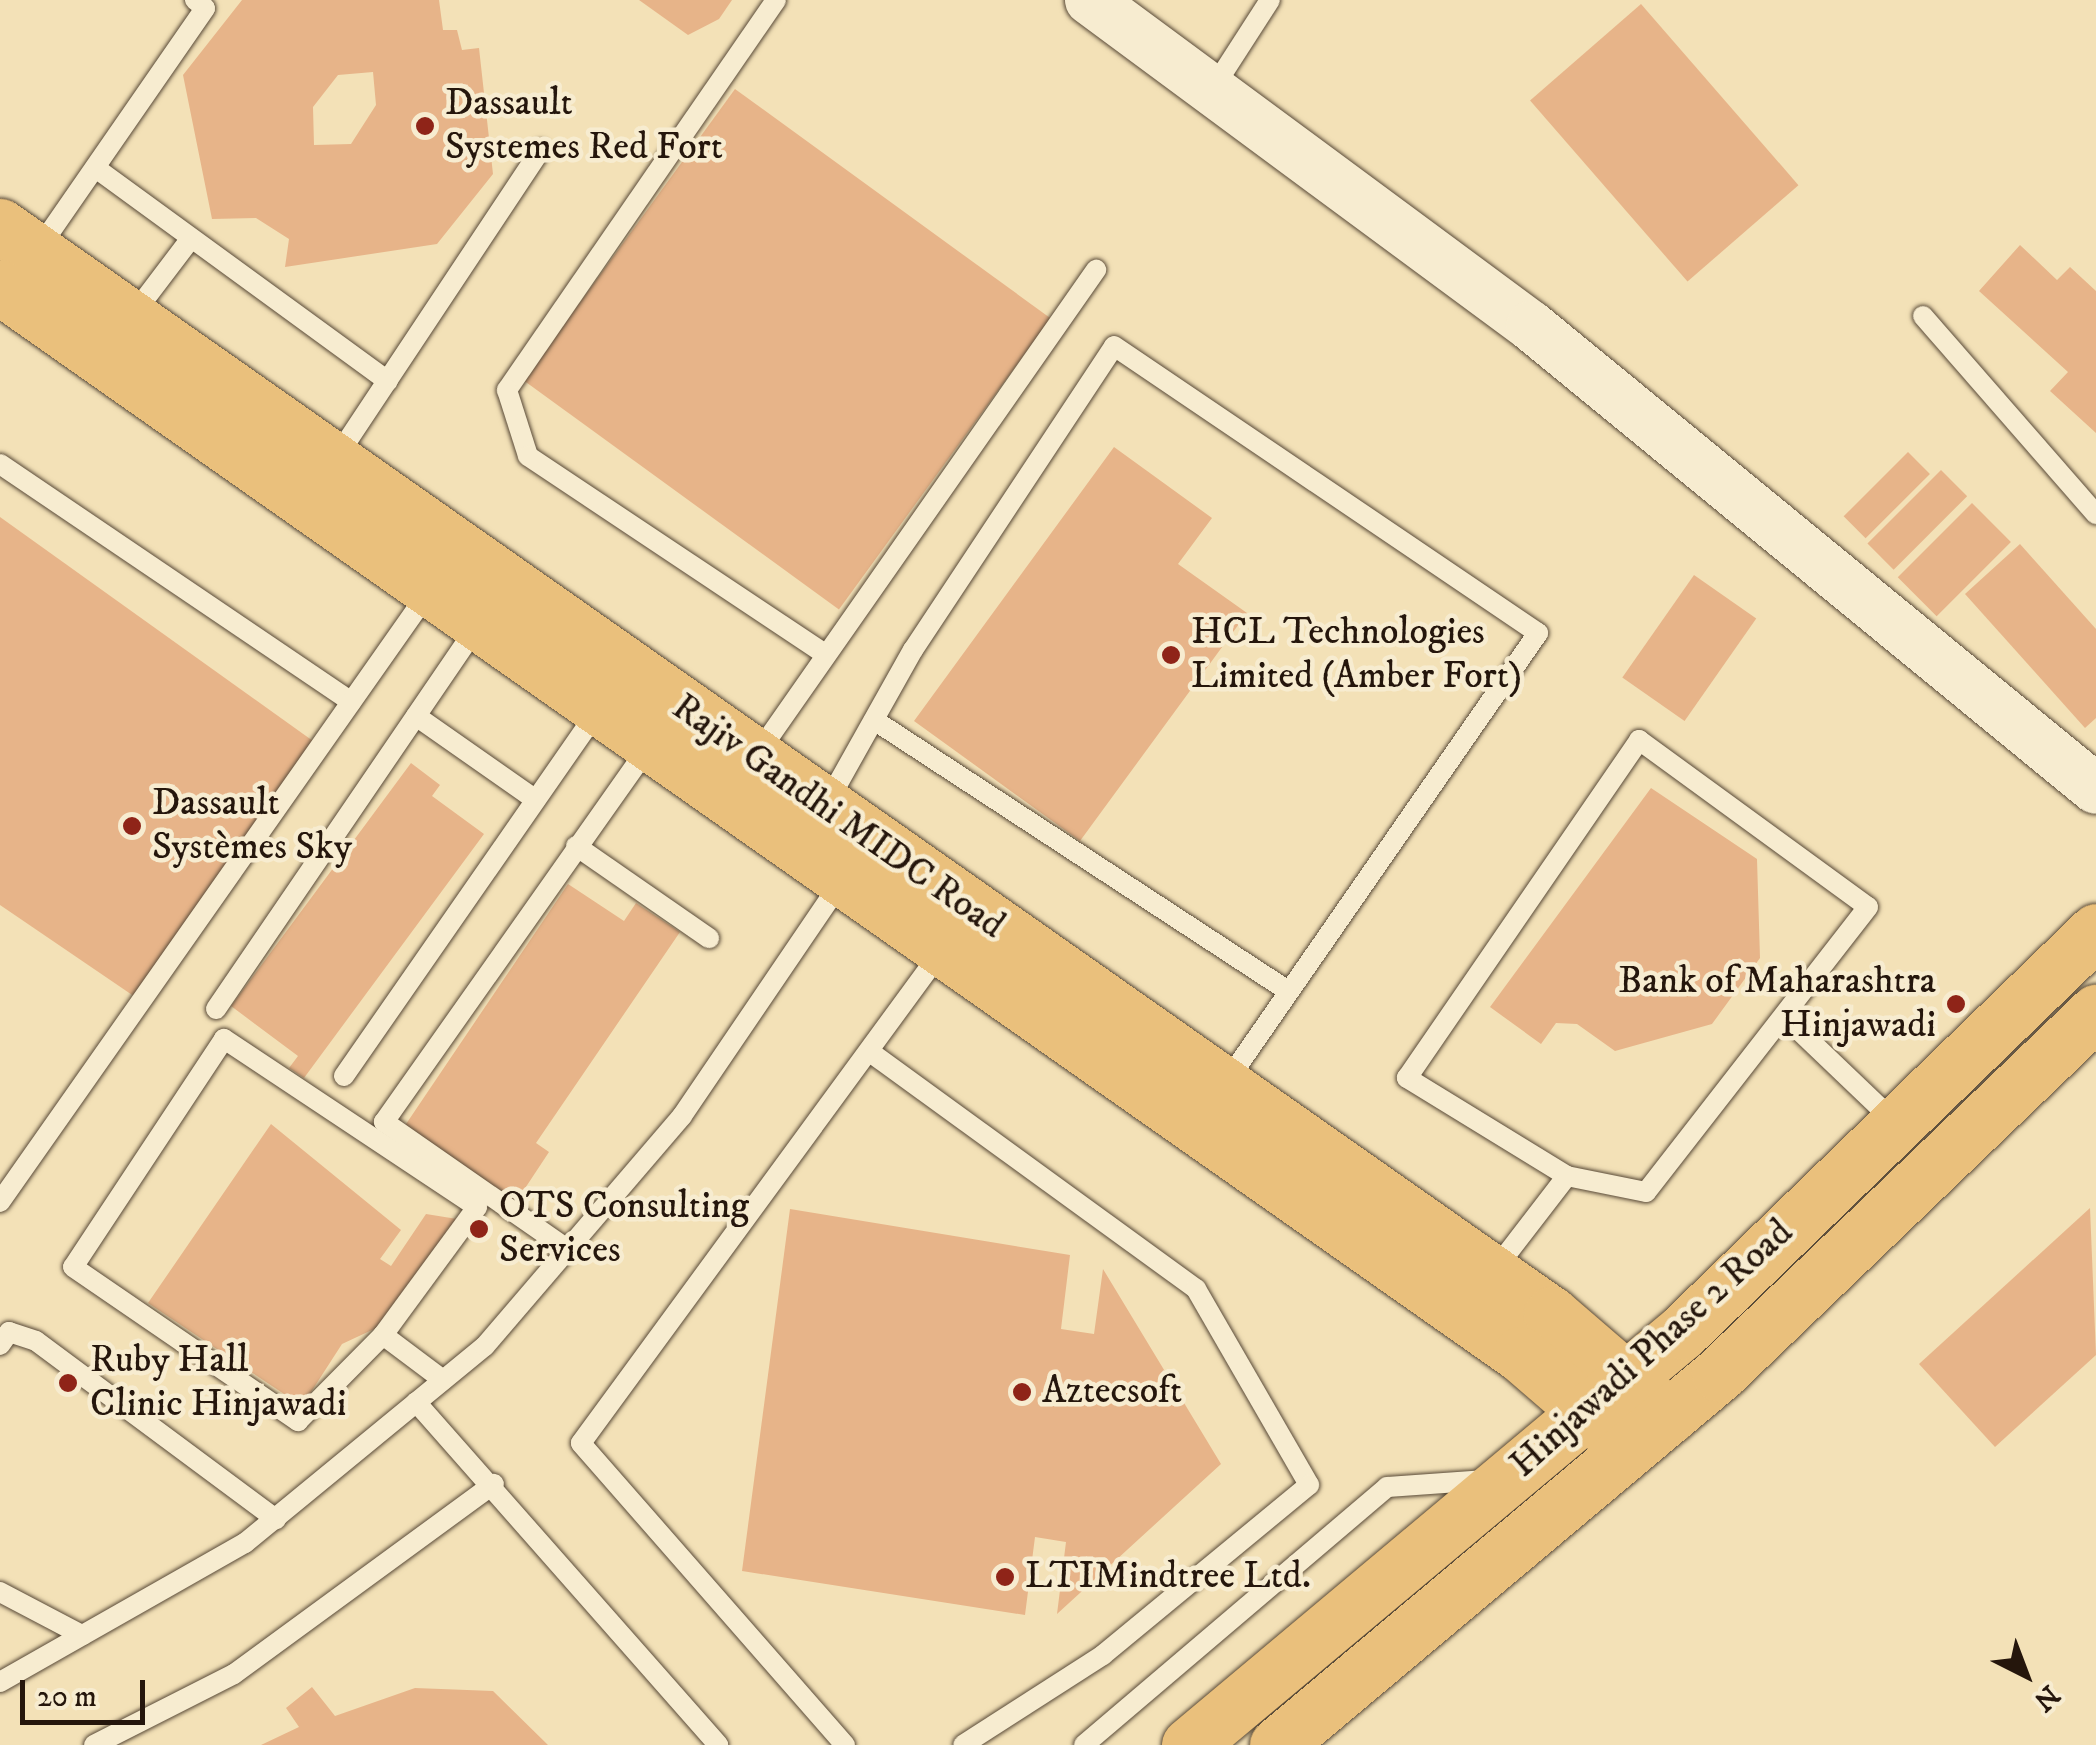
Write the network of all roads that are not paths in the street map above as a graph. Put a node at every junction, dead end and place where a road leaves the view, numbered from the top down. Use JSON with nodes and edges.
{"nodes":[{"id":1,"x":195,"y":0,"type":"edge"},
{"id":2,"x":776,"y":0,"type":"edge"},
{"id":3,"x":1090,"y":0,"type":"edge"},
{"id":4,"x":1270,"y":0,"type":"edge"},
{"id":5,"x":1211,"y":91,"type":"junction"},
{"id":6,"x":541,"y":150,"type":"dead end"},
{"id":7,"x":97,"y":169,"type":"junction"},
{"id":8,"x":188,"y":241,"type":"junction"},
{"id":9,"x":12,"y":255,"type":"edge"},
{"id":10,"x":1096,"y":270,"type":"dead end"},
{"id":11,"x":1924,"y":316,"type":"dead end"},
{"id":12,"x":128,"y":322,"type":"junction"},
{"id":13,"x":388,"y":381,"type":"junction"},
{"id":14,"x":0,"y":464,"type":"edge"},
{"id":15,"x":332,"y":464,"type":"junction"},
{"id":16,"x":2096,"y":514,"type":"edge"},
{"id":17,"x":430,"y":590,"type":"junction"},
{"id":18,"x":478,"y":624,"type":"junction"},
{"id":19,"x":826,"y":655,"type":"junction"},
{"id":20,"x":351,"y":702,"type":"junction"},
{"id":21,"x":600,"y":708,"type":"junction"},
{"id":22,"x":416,"y":716,"type":"junction"},
{"id":23,"x":874,"y":720,"type":"junction"},
{"id":24,"x":650,"y":744,"type":"junction"},
{"id":25,"x":754,"y":758,"type":"junction"},
{"id":26,"x":2096,"y":789,"type":"edge"},
{"id":27,"x":536,"y":800,"type":"junction"},
{"id":28,"x":825,"y":808,"type":"junction"},
{"id":29,"x":576,"y":846,"type":"junction"},
{"id":30,"x":856,"y":859,"type":"junction"},
{"id":31,"x":2096,"y":931,"type":"edge"},
{"id":32,"x":710,"y":938,"type":"dead end"},
{"id":33,"x":944,"y":948,"type":"junction"},
{"id":34,"x":1289,"y":992,"type":"junction"},
{"id":35,"x":216,"y":1009,"type":"dead end"},
{"id":36,"x":2096,"y":1012,"type":"edge"},
{"id":37,"x":1786,"y":1018,"type":"junction"},
{"id":38,"x":870,"y":1052,"type":"junction"},
{"id":39,"x":344,"y":1076,"type":"dead end"},
{"id":40,"x":1223,"y":1085,"type":"junction"},
{"id":41,"x":1896,"y":1123,"type":"junction"},
{"id":42,"x":1566,"y":1176,"type":"junction"},
{"id":43,"x":0,"y":1202,"type":"edge"},
{"id":44,"x":567,"y":1250,"type":"junction"},
{"id":45,"x":1492,"y":1273,"type":"junction"},
{"id":46,"x":383,"y":1335,"type":"junction"},
{"id":47,"x":0,"y":1345,"type":"edge"},
{"id":48,"x":443,"y":1380,"type":"junction"},
{"id":49,"x":1606,"y":1395,"type":"junction"},
{"id":50,"x":416,"y":1402,"type":"junction"},
{"id":51,"x":1650,"y":1433,"type":"junction"},
{"id":52,"x":1507,"y":1478,"type":"junction"},
{"id":53,"x":494,"y":1484,"type":"junction"},
{"id":54,"x":276,"y":1519,"type":"junction"},
{"id":55,"x":0,"y":1592,"type":"edge"},
{"id":56,"x":82,"y":1636,"type":"junction"},
{"id":57,"x":0,"y":1682,"type":"edge"},
{"id":58,"x":94,"y":1745,"type":"edge"},
{"id":59,"x":718,"y":1745,"type":"edge"},
{"id":60,"x":845,"y":1745,"type":"edge"},
{"id":61,"x":963,"y":1745,"type":"edge"},
{"id":62,"x":1084,"y":1745,"type":"edge"},
{"id":63,"x":1189,"y":1745,"type":"edge"},
{"id":64,"x":1277,"y":1745,"type":"edge"}],
"edges":[{"from":1,"to":7,"type":"lane"},
{"from":2,"to":19,"type":"lane"},
{"from":3,"to":5,"type":"street"},
{"from":4,"to":5,"type":"lane"},
{"from":5,"to":26,"type":"street"},
{"from":6,"to":13,"type":"lane"},
{"from":7,"to":8,"type":"lane"},
{"from":7,"to":9,"type":"lane"},
{"from":8,"to":12,"type":"lane"},
{"from":8,"to":13,"type":"lane"},
{"from":9,"to":12,"type":"main road","name":"Rajiv Gandhi MIDC Road"},
{"from":9,"to":17,"type":"main road","name":"Rajiv Gandhi MIDC Road"},
{"from":10,"to":19,"type":"lane"},
{"from":11,"to":16,"type":"lane"},
{"from":12,"to":15,"type":"main road","name":"Rajiv Gandhi MIDC Road"},
{"from":13,"to":15,"type":"lane"},
{"from":14,"to":20,"type":"lane"},
{"from":15,"to":25,"type":"main road","name":"Rajiv Gandhi MIDC Road"},
{"from":17,"to":18,"type":"main road","name":"Rajiv Gandhi MIDC Road"},
{"from":17,"to":20,"type":"lane"},
{"from":18,"to":21,"type":"main road","name":"Rajiv Gandhi MIDC Road"},
{"from":18,"to":22,"type":"lane"},
{"from":19,"to":25,"type":"lane"},
{"from":20,"to":43,"type":"lane"},
{"from":21,"to":24,"type":"main road","name":"Rajiv Gandhi MIDC Road"},
{"from":21,"to":27,"type":"lane"},
{"from":22,"to":27,"type":"lane"},
{"from":22,"to":35,"type":"lane"},
{"from":23,"to":28,"type":"lane"},
{"from":23,"to":34,"type":"lane"},
{"from":23,"to":34,"type":"lane"},
{"from":24,"to":29,"type":"lane"},
{"from":24,"to":30,"type":"main road","name":"Rajiv Gandhi MIDC Road"},
{"from":25,"to":28,"type":"main road","name":"Rajiv Gandhi MIDC Road"},
{"from":27,"to":39,"type":"lane"},
{"from":28,"to":30,"type":"main road","name":"Rajiv Gandhi MIDC Road"},
{"from":29,"to":32,"type":"lane"},
{"from":29,"to":44,"type":"lane"},
{"from":30,"to":33,"type":"main road","name":"Rajiv Gandhi MIDC Road"},
{"from":30,"to":40,"type":"main road","name":"Rajiv Gandhi MIDC Road"},
{"from":30,"to":44,"type":"lane"},
{"from":31,"to":41,"type":"main road","name":"Hinjawadi Phase 2 Road"},
{"from":33,"to":38,"type":"lane"},
{"from":33,"to":49,"type":"main road","name":"Rajiv Gandhi MIDC Road"},
{"from":34,"to":40,"type":"lane"},
{"from":36,"to":51,"type":"main road","name":"Hinjawadi Phase 2 Road"},
{"from":37,"to":41,"type":"lane"},
{"from":37,"to":42,"type":"lane"},
{"from":37,"to":42,"type":"lane"},
{"from":38,"to":60,"type":"lane"},
{"from":38,"to":61,"type":"lane"},
{"from":40,"to":45,"type":"main road","name":"Rajiv Gandhi MIDC Road"},
{"from":41,"to":49,"type":"main road","name":"Hinjawadi Phase 2 Road"},
{"from":42,"to":45,"type":"lane"},
{"from":44,"to":48,"type":"lane"},
{"from":45,"to":49,"type":"main road","name":"Rajiv Gandhi MIDC Road"},
{"from":46,"to":46,"type":"lane"},
{"from":46,"to":48,"type":"lane"},
{"from":47,"to":54,"type":"lane"},
{"from":48,"to":50,"type":"lane"},
{"from":49,"to":51,"type":"main road","name":"Rajiv Gandhi MIDC Road"},
{"from":49,"to":52,"type":"main road","name":"Hinjawadi Phase 2 Road"},
{"from":50,"to":53,"type":"lane"},
{"from":50,"to":54,"type":"lane"},
{"from":51,"to":64,"type":"main road","name":"Hinjawadi Phase 2 Road"},
{"from":52,"to":62,"type":"lane"},
{"from":52,"to":63,"type":"main road","name":"Hinjawadi Phase 2 Road"},
{"from":53,"to":58,"type":"lane"},
{"from":53,"to":59,"type":"lane"},
{"from":54,"to":56,"type":"lane"},
{"from":55,"to":56,"type":"lane"},
{"from":56,"to":57,"type":"lane"}]}
